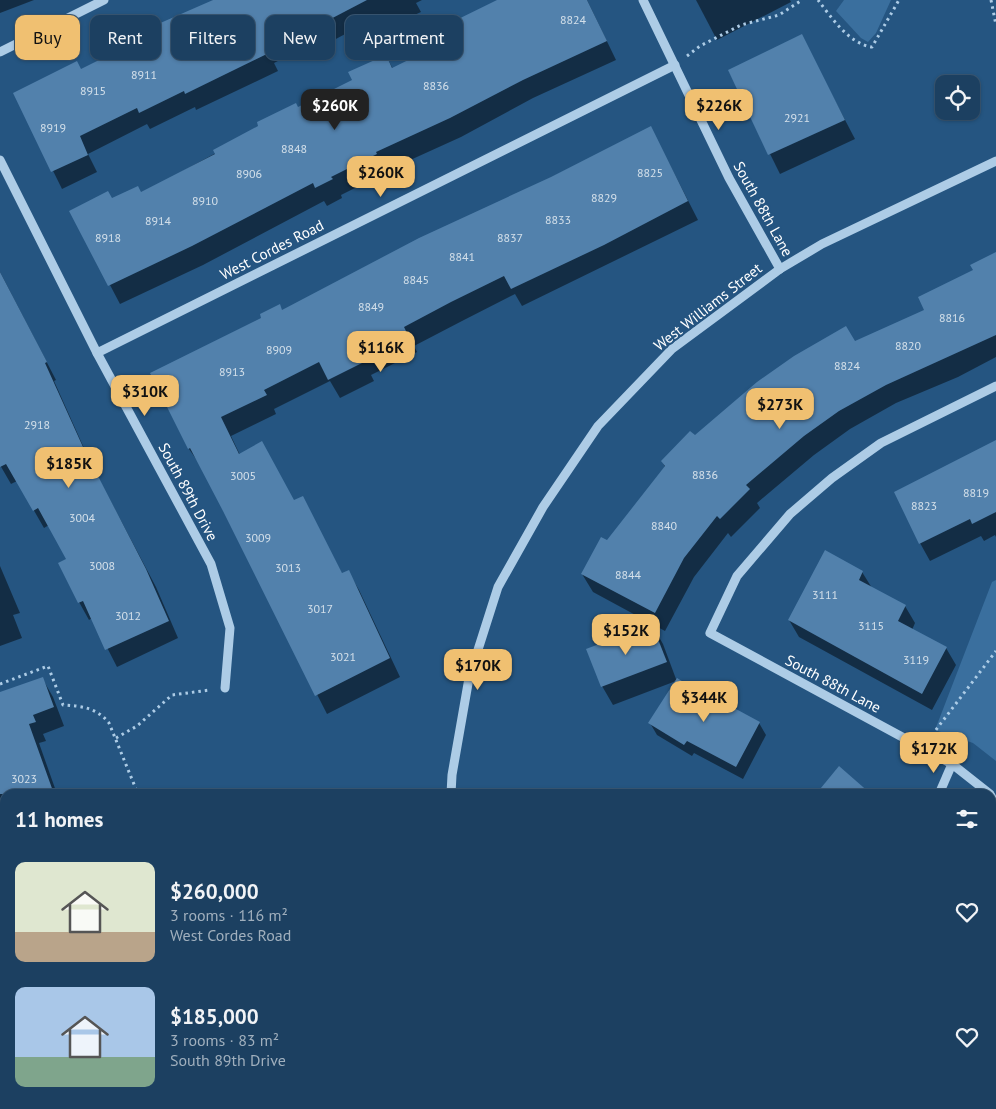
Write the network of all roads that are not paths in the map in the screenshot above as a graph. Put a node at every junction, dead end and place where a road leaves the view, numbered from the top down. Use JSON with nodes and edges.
{"nodes":[{"id":1,"x":104,"y":0,"type":"edge"},
{"id":2,"x":643,"y":0,"type":"edge"},
{"id":3,"x":0,"y":52,"type":"edge"},
{"id":4,"x":674,"y":65,"type":"junction"},
{"id":5,"x":0,"y":160,"type":"edge"},
{"id":6,"x":996,"y":161,"type":"edge"},
{"id":7,"x":780,"y":269,"type":"junction"},
{"id":8,"x":97,"y":353,"type":"junction"},
{"id":9,"x":996,"y":386,"type":"edge"},
{"id":10,"x":225,"y":688,"type":"road end"},
{"id":11,"x":952,"y":764,"type":"junction"},
{"id":12,"x":451,"y":789,"type":"edge"},
{"id":13,"x":941,"y":789,"type":"edge"},
{"id":14,"x":983,"y":789,"type":"edge"}],
"edges":[{"from":1,"to":3,"type":"street"},
{"from":2,"to":4,"type":"street","name":"South 88th Lane"},
{"from":4,"to":7,"type":"street","name":"South 88th Lane"},
{"from":4,"to":8,"type":"street","name":"West Cordes Road"},
{"from":5,"to":8,"type":"street","name":"South 89th Drive"},
{"from":6,"to":7,"type":"street","name":"West Williams Street"},
{"from":7,"to":12,"type":"street","name":"West Williams Street"},
{"from":8,"to":10,"type":"street","name":"South 89th Drive"},
{"from":9,"to":11,"type":"street","name":"South 88th Lane"},
{"from":11,"to":13,"type":"street"},
{"from":11,"to":14,"type":"street","name":"South 88th Lane"}]}
